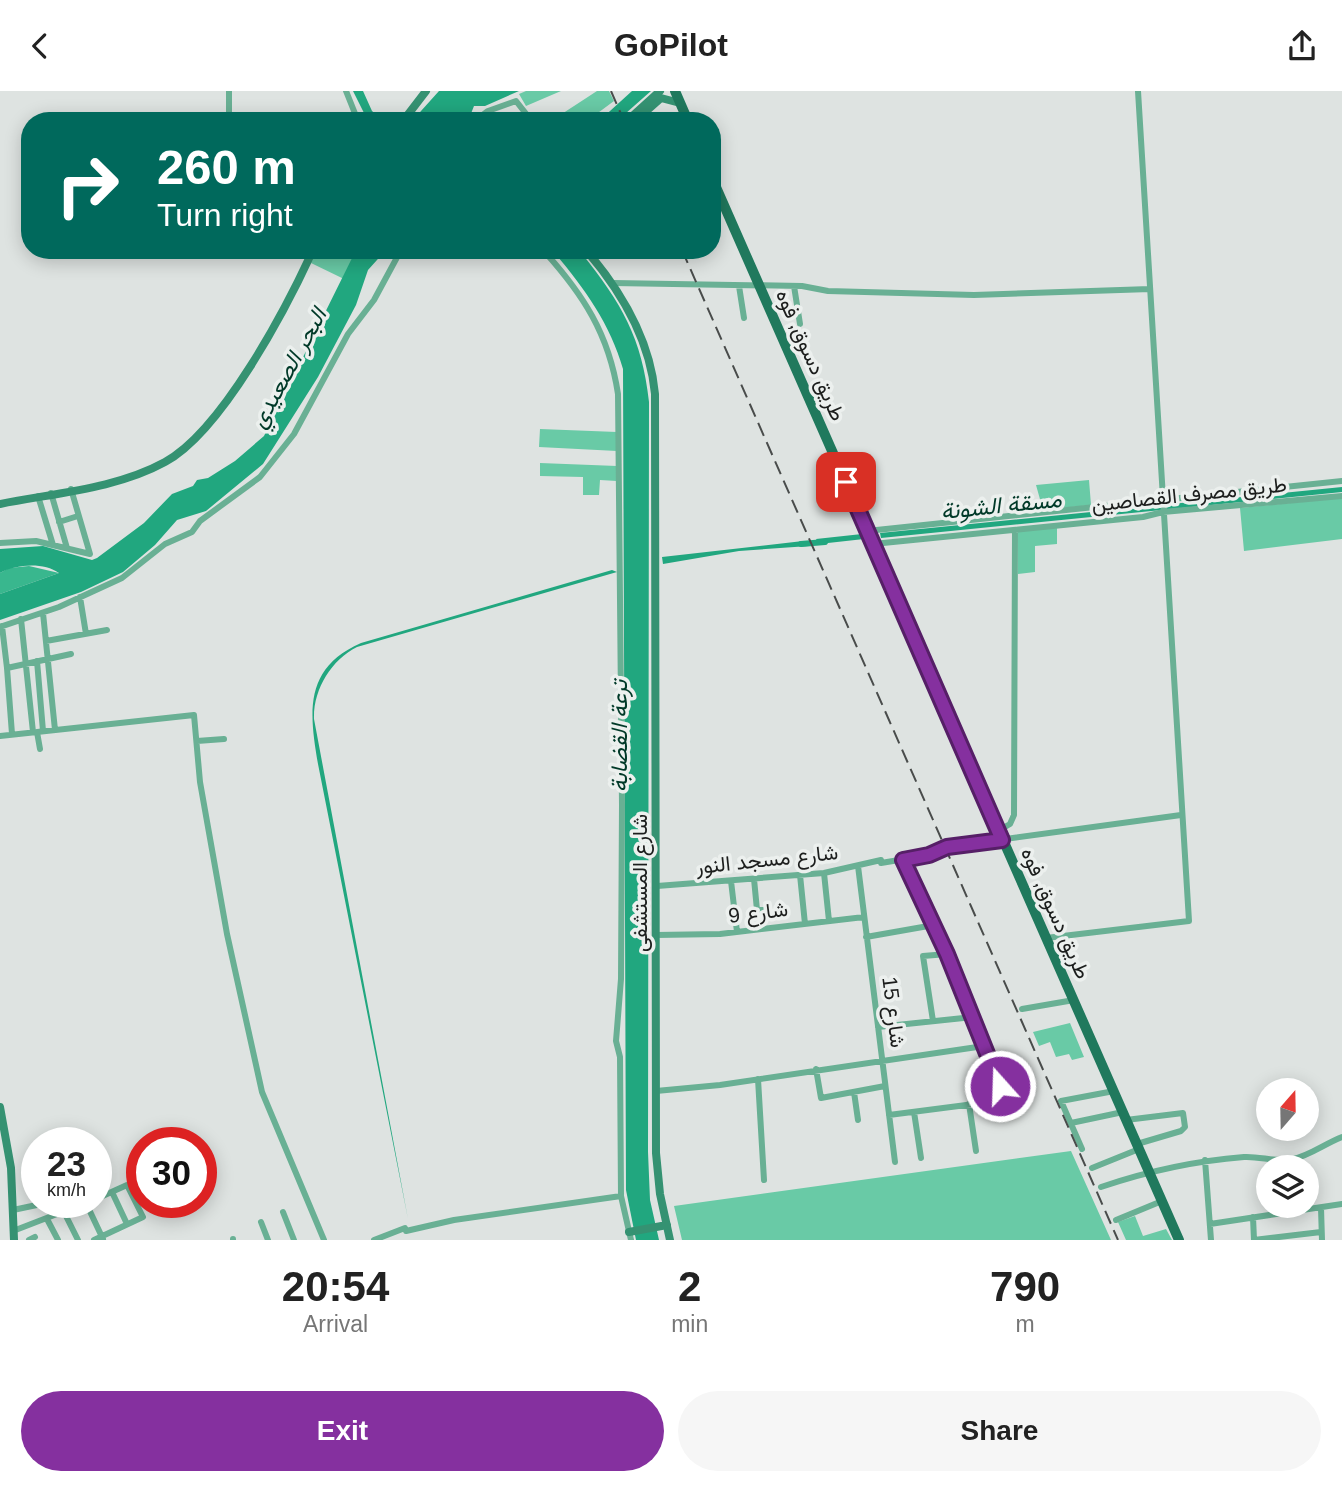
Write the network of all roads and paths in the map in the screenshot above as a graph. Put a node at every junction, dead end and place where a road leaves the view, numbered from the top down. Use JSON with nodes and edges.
{"nodes":[{"id":1,"x":229,"y":91,"type":"edge"},
{"id":2,"x":346,"y":91,"type":"edge"},
{"id":3,"x":660,"y":91,"type":"edge"},
{"id":4,"x":675,"y":91,"type":"edge"},
{"id":5,"x":1139,"y":91,"type":"edge"},
{"id":6,"x":423,"y":95,"type":"edge"},
{"id":7,"x":680,"y":103,"type":"junction"},
{"id":8,"x":649,"y":105,"type":"junction"},
{"id":9,"x":229,"y":112,"type":"edge"},
{"id":10,"x":354,"y":112,"type":"edge"},
{"id":11,"x":410,"y":112,"type":"edge"},
{"id":12,"x":487,"y":112,"type":"edge"},
{"id":13,"x":525,"y":112,"type":"edge"},
{"id":14,"x":639,"y":112,"type":"edge"},
{"id":15,"x":643,"y":112,"type":"edge"},
{"id":16,"x":684,"y":112,"type":"edge"},
{"id":17,"x":721,"y":198,"type":"edge"},
{"id":18,"x":309,"y":259,"type":"edge"},
{"id":19,"x":396,"y":259,"type":"edge"},
{"id":20,"x":551,"y":259,"type":"edge"},
{"id":21,"x":593,"y":259,"type":"edge"},
{"id":22,"x":613,"y":283,"type":"junction"},
{"id":23,"x":760,"y":285,"type":"junction"},
{"id":24,"x":739,"y":286,"type":"junction"},
{"id":25,"x":794,"y":286,"type":"junction"},
{"id":26,"x":1150,"y":289,"type":"junction"},
{"id":27,"x":744,"y":318,"type":"dead end"},
{"id":28,"x":800,"y":324,"type":"dead end"},
{"id":29,"x":1342,"y":481,"type":"edge"},
{"id":30,"x":71,"y":489,"type":"junction"},
{"id":31,"x":51,"y":493,"type":"junction"},
{"id":32,"x":38,"y":496,"type":"junction"},
{"id":33,"x":1342,"y":496,"type":"edge"},
{"id":34,"x":1164,"y":499,"type":"junction"},
{"id":35,"x":0,"y":504,"type":"edge"},
{"id":36,"x":1166,"y":512,"type":"junction"},
{"id":37,"x":1021,"y":513,"type":"junction"},
{"id":38,"x":78,"y":516,"type":"junction"},
{"id":39,"x":964,"y":519,"type":"junction"},
{"id":40,"x":59,"y":521,"type":"junction"},
{"id":41,"x":1018,"y":529,"type":"junction"},
{"id":42,"x":867,"y":531,"type":"junction"},
{"id":43,"x":966,"y":535,"type":"junction"},
{"id":44,"x":0,"y":543,"type":"edge"},
{"id":45,"x":873,"y":544,"type":"junction"},
{"id":46,"x":53,"y":545,"type":"junction"},
{"id":47,"x":67,"y":548,"type":"junction"},
{"id":48,"x":80,"y":597,"type":"junction"},
{"id":49,"x":43,"y":613,"type":"junction"},
{"id":50,"x":21,"y":619,"type":"junction"},
{"id":51,"x":1,"y":627,"type":"edge"},
{"id":52,"x":107,"y":630,"type":"dead end"},
{"id":53,"x":86,"y":633,"type":"junction"},
{"id":54,"x":46,"y":641,"type":"junction"},
{"id":55,"x":71,"y":655,"type":"dead end"},
{"id":56,"x":48,"y":658,"type":"junction"},
{"id":57,"x":37,"y":661,"type":"junction"},
{"id":58,"x":26,"y":663,"type":"junction"},
{"id":59,"x":7,"y":668,"type":"junction"},
{"id":60,"x":4,"y":679,"type":"edge"},
{"id":61,"x":55,"y":730,"type":"junction"},
{"id":62,"x":38,"y":731,"type":"junction"},
{"id":63,"x":12,"y":734,"type":"junction"},
{"id":64,"x":0,"y":736,"type":"edge"},
{"id":65,"x":225,"y":739,"type":"dead end"},
{"id":66,"x":197,"y":741,"type":"junction"},
{"id":67,"x":40,"y":749,"type":"dead end"},
{"id":68,"x":1181,"y":815,"type":"junction"},
{"id":69,"x":1000,"y":835,"type":"junction"},
{"id":70,"x":903,"y":860,"type":"junction"},
{"id":71,"x":858,"y":866,"type":"junction"},
{"id":72,"x":824,"y":873,"type":"junction"},
{"id":73,"x":800,"y":875,"type":"junction"},
{"id":74,"x":754,"y":879,"type":"junction"},
{"id":75,"x":731,"y":881,"type":"junction"},
{"id":76,"x":657,"y":886,"type":"junction"},
{"id":77,"x":767,"y":910,"type":"dead end"},
{"id":78,"x":864,"y":917,"type":"junction"},
{"id":79,"x":829,"y":921,"type":"junction"},
{"id":80,"x":805,"y":924,"type":"junction"},
{"id":81,"x":933,"y":925,"type":"junction"},
{"id":82,"x":737,"y":932,"type":"junction"},
{"id":83,"x":656,"y":935,"type":"junction"},
{"id":84,"x":866,"y":937,"type":"junction"},
{"id":85,"x":1046,"y":938,"type":"junction"},
{"id":86,"x":947,"y":954,"type":"junction"},
{"id":87,"x":1074,"y":1000,"type":"junction"},
{"id":88,"x":1022,"y":1009,"type":"dead end"},
{"id":89,"x":973,"y":1017,"type":"junction"},
{"id":90,"x":933,"y":1021,"type":"junction"},
{"id":91,"x":878,"y":1027,"type":"junction"},
{"id":92,"x":985,"y":1046,"type":"junction"},
{"id":93,"x":882,"y":1060,"type":"junction"},
{"id":94,"x":816,"y":1069,"type":"junction"},
{"id":95,"x":758,"y":1079,"type":"junction"},
{"id":96,"x":886,"y":1086,"type":"junction"},
{"id":97,"x":656,"y":1091,"type":"junction"},
{"id":98,"x":1114,"y":1091,"type":"junction"},
{"id":99,"x":854,"y":1092,"type":"junction"},
{"id":100,"x":969,"y":1104,"type":"junction"},
{"id":101,"x":0,"y":1107,"type":"edge"},
{"id":102,"x":914,"y":1112,"type":"junction"},
{"id":103,"x":889,"y":1115,"type":"junction"},
{"id":104,"x":1125,"y":1116,"type":"junction"},
{"id":105,"x":858,"y":1120,"type":"dead end"},
{"id":106,"x":1071,"y":1123,"type":"junction"},
{"id":107,"x":1342,"y":1137,"type":"edge"},
{"id":108,"x":1138,"y":1147,"type":"junction"},
{"id":109,"x":1082,"y":1150,"type":"dead end"},
{"id":110,"x":975,"y":1151,"type":"dead end"},
{"id":111,"x":921,"y":1158,"type":"dead end"},
{"id":112,"x":1205,"y":1160,"type":"junction"},
{"id":113,"x":895,"y":1162,"type":"dead end"},
{"id":114,"x":1092,"y":1168,"type":"dead end"},
{"id":115,"x":1149,"y":1171,"type":"junction"},
{"id":116,"x":764,"y":1180,"type":"dead end"},
{"id":117,"x":1101,"y":1188,"type":"dead end"},
{"id":118,"x":112,"y":1192,"type":"joint"},
{"id":119,"x":621,"y":1196,"type":"junction"},
{"id":120,"x":1162,"y":1201,"type":"junction"},
{"id":121,"x":1342,"y":1204,"type":"edge"},
{"id":122,"x":21,"y":1208,"type":"edge"},
{"id":123,"x":1321,"y":1208,"type":"junction"},
{"id":124,"x":13,"y":1210,"type":"junction"},
{"id":125,"x":283,"y":1212,"type":"dead end"},
{"id":126,"x":1253,"y":1217,"type":"junction"},
{"id":127,"x":67,"y":1218,"type":"edge"},
{"id":128,"x":94,"y":1218,"type":"edge"},
{"id":129,"x":47,"y":1219,"type":"joint"},
{"id":130,"x":1116,"y":1220,"type":"dead end"},
{"id":131,"x":261,"y":1221,"type":"dead end"},
{"id":132,"x":127,"y":1224,"type":"junction"},
{"id":133,"x":1210,"y":1224,"type":"junction"},
{"id":134,"x":664,"y":1225,"type":"junction"},
{"id":135,"x":406,"y":1229,"type":"junction"},
{"id":136,"x":1321,"y":1232,"type":"junction"},
{"id":137,"x":631,"y":1234,"type":"edge"},
{"id":138,"x":14,"y":1236,"type":"edge"},
{"id":139,"x":103,"y":1238,"type":"edge"},
{"id":140,"x":58,"y":1240,"type":"edge"},
{"id":141,"x":78,"y":1240,"type":"edge"},
{"id":142,"x":94,"y":1240,"type":"edge"},
{"id":143,"x":268,"y":1240,"type":"edge"},
{"id":144,"x":294,"y":1240,"type":"edge"},
{"id":145,"x":324,"y":1240,"type":"edge"},
{"id":146,"x":374,"y":1240,"type":"edge"},
{"id":147,"x":411,"y":1240,"type":"edge"},
{"id":148,"x":670,"y":1240,"type":"edge"},
{"id":149,"x":1179,"y":1240,"type":"edge"},
{"id":150,"x":1211,"y":1240,"type":"edge"},
{"id":151,"x":1254,"y":1240,"type":"edge"},
{"id":152,"x":1322,"y":1240,"type":"edge"}],
"edges":[{"from":1,"to":9,"type":"street"},
{"from":2,"to":10,"type":"street"},
{"from":3,"to":8,"type":"main road"},
{"from":4,"to":7,"type":"main road"},
{"from":5,"to":26,"type":"street"},
{"from":6,"to":11,"type":"main road"},
{"from":7,"to":8,"type":"main road"},
{"from":7,"to":16,"type":"main road"},
{"from":8,"to":14,"type":"main road"},
{"from":8,"to":15,"type":"main road"},
{"from":12,"to":13,"type":"street"},
{"from":17,"to":23,"type":"main road","name":"طريق دسوق, فوه"},
{"from":18,"to":30,"type":"main road"},
{"from":19,"to":48,"type":"street"},
{"from":20,"to":119,"type":"street"},
{"from":21,"to":22,"type":"main road","name":"شارع المستشفى"},
{"from":22,"to":24,"type":"street"},
{"from":22,"to":76,"type":"main road","name":"شارع المستشفى"},
{"from":23,"to":24,"type":"street"},
{"from":23,"to":25,"type":"street"},
{"from":23,"to":42,"type":"main road","name":"طريق دسوق, فوه"},
{"from":24,"to":27,"type":"street"},
{"from":25,"to":26,"type":"street"},
{"from":25,"to":28,"type":"street"},
{"from":26,"to":34,"type":"street"},
{"from":29,"to":34,"type":"street"},
{"from":30,"to":31,"type":"main road"},
{"from":30,"to":38,"type":"street"},
{"from":31,"to":32,"type":"main road"},
{"from":31,"to":40,"type":"street"},
{"from":32,"to":35,"type":"main road"},
{"from":32,"to":46,"type":"street"},
{"from":33,"to":36,"type":"street","name":"طريق مصرف القصاصين"},
{"from":34,"to":36,"type":"street"},
{"from":34,"to":37,"type":"street"},
{"from":36,"to":41,"type":"street","name":"طريق مصرف القصاصين"},
{"from":36,"to":68,"type":"street"},
{"from":37,"to":39,"type":"street"},
{"from":37,"to":41,"type":"street"},
{"from":38,"to":40,"type":"street"},
{"from":38,"to":47,"type":"street"},
{"from":39,"to":42,"type":"street"},
{"from":39,"to":43,"type":"street"},
{"from":40,"to":47,"type":"street"},
{"from":41,"to":43,"type":"street","name":"طريق مصرف القصاصين"},
{"from":41,"to":69,"type":"street"},
{"from":42,"to":45,"type":"main road","name":"طريق دسوق, فوه"},
{"from":43,"to":45,"type":"street","name":"طريق مصرف القصاصين"},
{"from":44,"to":46,"type":"street"},
{"from":45,"to":69,"type":"main road","name":"طريق دسوق, فوه"},
{"from":46,"to":47,"type":"street"},
{"from":48,"to":49,"type":"street"},
{"from":48,"to":53,"type":"street"},
{"from":49,"to":50,"type":"street"},
{"from":49,"to":54,"type":"street"},
{"from":50,"to":51,"type":"street"},
{"from":50,"to":58,"type":"street"},
{"from":51,"to":59,"type":"street"},
{"from":52,"to":53,"type":"street"},
{"from":53,"to":54,"type":"street"},
{"from":54,"to":56,"type":"street"},
{"from":55,"to":56,"type":"street"},
{"from":56,"to":57,"type":"street"},
{"from":56,"to":61,"type":"street"},
{"from":57,"to":58,"type":"street"},
{"from":57,"to":62,"type":"street"},
{"from":58,"to":59,"type":"street"},
{"from":58,"to":62,"type":"street"},
{"from":59,"to":60,"type":"street"},
{"from":60,"to":63,"type":"street"},
{"from":61,"to":62,"type":"street"},
{"from":61,"to":66,"type":"street"},
{"from":62,"to":63,"type":"street"},
{"from":62,"to":67,"type":"street"},
{"from":63,"to":64,"type":"street"},
{"from":65,"to":66,"type":"street"},
{"from":66,"to":145,"type":"street"},
{"from":68,"to":69,"type":"street","name":"شارع مسجد النور"},
{"from":68,"to":85,"type":"street"},
{"from":69,"to":70,"type":"street","name":"شارع مسجد النور"},
{"from":69,"to":85,"type":"main road","name":"طريق دسوق, فوه"},
{"from":70,"to":71,"type":"street","name":"شارع مسجد النور"},
{"from":70,"to":81,"type":"street"},
{"from":71,"to":72,"type":"street","name":"شارع مسجد النور"},
{"from":71,"to":78,"type":"street","name":"شارع 15"},
{"from":72,"to":73,"type":"street","name":"شارع مسجد النور"},
{"from":72,"to":79,"type":"street"},
{"from":73,"to":74,"type":"street","name":"شارع مسجد النور"},
{"from":73,"to":80,"type":"street"},
{"from":74,"to":75,"type":"street","name":"شارع مسجد النور"},
{"from":74,"to":77,"type":"street"},
{"from":75,"to":76,"type":"street","name":"شارع مسجد النور"},
{"from":75,"to":82,"type":"street"},
{"from":76,"to":83,"type":"main road","name":"شارع المستشفى"},
{"from":78,"to":79,"type":"street","name":"شارع 9"},
{"from":78,"to":84,"type":"street","name":"شارع 15"},
{"from":79,"to":80,"type":"street","name":"شارع 9"},
{"from":80,"to":82,"type":"street","name":"شارع 9"},
{"from":81,"to":84,"type":"street"},
{"from":81,"to":86,"type":"street"},
{"from":82,"to":83,"type":"street","name":"شارع 9"},
{"from":83,"to":97,"type":"main road","name":"شارع المستشفى"},
{"from":84,"to":91,"type":"street","name":"شارع 15"},
{"from":85,"to":87,"type":"main road","name":"طريق دسوق, فوه"},
{"from":86,"to":89,"type":"street"},
{"from":86,"to":90,"type":"street"},
{"from":87,"to":88,"type":"street"},
{"from":87,"to":98,"type":"main road","name":"طريق دسوق, فوه"},
{"from":89,"to":90,"type":"street"},
{"from":89,"to":92,"type":"street"},
{"from":90,"to":91,"type":"street"},
{"from":91,"to":93,"type":"street","name":"شارع 15"},
{"from":92,"to":93,"type":"street"},
{"from":92,"to":100,"type":"street"},
{"from":93,"to":94,"type":"street"},
{"from":93,"to":96,"type":"street","name":"شارع 15"},
{"from":94,"to":95,"type":"street"},
{"from":94,"to":99,"type":"street"},
{"from":95,"to":97,"type":"street"},
{"from":95,"to":116,"type":"street"},
{"from":96,"to":99,"type":"street"},
{"from":96,"to":103,"type":"street","name":"شارع 15"},
{"from":97,"to":134,"type":"main road","name":"شارع المستشفى"},
{"from":98,"to":104,"type":"main road","name":"طريق دسوق, فوه"},
{"from":98,"to":106,"type":"street"},
{"from":99,"to":105,"type":"street"},
{"from":100,"to":102,"type":"street"},
{"from":100,"to":110,"type":"street"},
{"from":101,"to":124,"type":"main road"},
{"from":102,"to":103,"type":"street"},
{"from":102,"to":111,"type":"street"},
{"from":103,"to":113,"type":"street","name":"شارع 15"},
{"from":104,"to":106,"type":"street"},
{"from":104,"to":108,"type":"main road","name":"طريق دسوق, فوه"},
{"from":104,"to":108,"type":"street"},
{"from":106,"to":109,"type":"street"},
{"from":107,"to":112,"type":"street"},
{"from":108,"to":114,"type":"street"},
{"from":108,"to":115,"type":"main road","name":"طريق دسوق, فوه"},
{"from":112,"to":115,"type":"street"},
{"from":112,"to":133,"type":"street"},
{"from":115,"to":117,"type":"street"},
{"from":115,"to":120,"type":"main road","name":"طريق دسوق, فوه"},
{"from":118,"to":132,"type":"street"},
{"from":118,"to":132,"type":"street"},
{"from":119,"to":135,"type":"street"},
{"from":119,"to":137,"type":"street"},
{"from":120,"to":130,"type":"street"},
{"from":120,"to":149,"type":"main road","name":"طريق دسوق, فوه"},
{"from":121,"to":123,"type":"street"},
{"from":122,"to":124,"type":"street"},
{"from":123,"to":126,"type":"street"},
{"from":123,"to":136,"type":"street"},
{"from":124,"to":138,"type":"main road"},
{"from":125,"to":144,"type":"street"},
{"from":126,"to":133,"type":"street"},
{"from":126,"to":151,"type":"street"},
{"from":127,"to":141,"type":"street"},
{"from":128,"to":139,"type":"street"},
{"from":129,"to":138,"type":"street"},
{"from":129,"to":140,"type":"street"},
{"from":131,"to":143,"type":"street"},
{"from":132,"to":139,"type":"street"},
{"from":133,"to":150,"type":"street"},
{"from":134,"to":137,"type":"main road"},
{"from":134,"to":148,"type":"main road","name":"شارع المستشفى"},
{"from":135,"to":146,"type":"street"},
{"from":135,"to":147,"type":"street"},
{"from":136,"to":151,"type":"street"},
{"from":136,"to":152,"type":"street"},
{"from":139,"to":142,"type":"street"}]}
